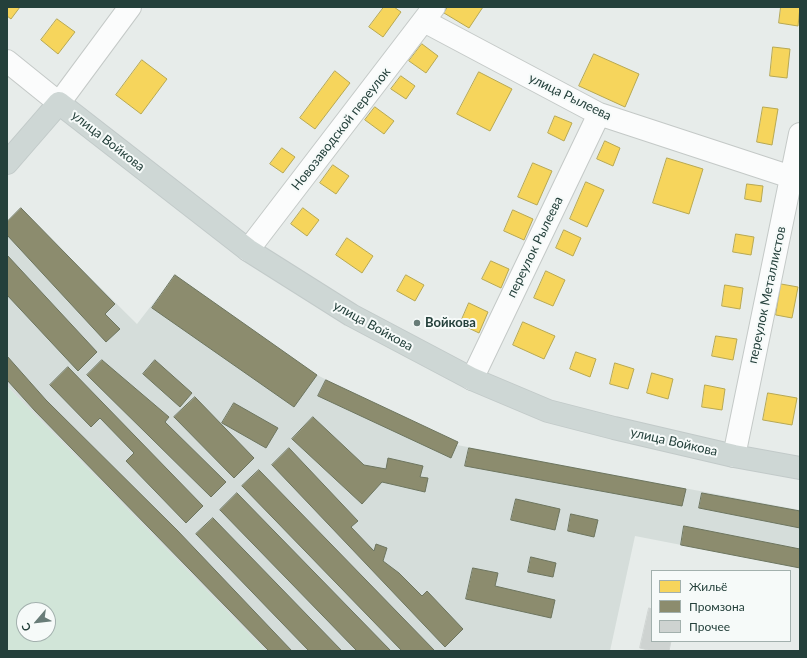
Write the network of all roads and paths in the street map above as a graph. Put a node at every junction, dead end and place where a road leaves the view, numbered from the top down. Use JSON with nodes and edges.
{"nodes":[{"id":1,"x":130,"y":7,"type":"edge"},
{"id":2,"x":429,"y":14,"type":"edge"},
{"id":3,"x":7,"y":61,"type":"edge"},
{"id":4,"x":59,"y":103,"type":"junction"},
{"id":5,"x":599,"y":114,"type":"junction"},
{"id":6,"x":800,"y":134,"type":"edge"},
{"id":7,"x":7,"y":163,"type":"edge"},
{"id":8,"x":791,"y":177,"type":"junction"},
{"id":9,"x":248,"y":250,"type":"junction"},
{"id":10,"x":472,"y":379,"type":"junction"},
{"id":11,"x":734,"y":456,"type":"junction"},
{"id":12,"x":800,"y":468,"type":"edge"}],
"edges":[{"from":1,"to":4,"type":"street"},
{"from":2,"to":5,"type":"street","name":"улица Рылеева"},
{"from":2,"to":9,"type":"street","name":"Новозаводской переулок"},
{"from":3,"to":4,"type":"street","name":"улица Войкова"},
{"from":4,"to":7,"type":"main road"},
{"from":4,"to":9,"type":"main road","name":"улица Войкова"},
{"from":5,"to":8,"type":"street","name":"улица Рылеева"},
{"from":5,"to":10,"type":"street","name":"переулок Рылеева"},
{"from":6,"to":8,"type":"street","name":"переулок Металлистов"},
{"from":8,"to":11,"type":"street","name":"переулок Металлистов"},
{"from":9,"to":10,"type":"main road","name":"улица Войкова"},
{"from":10,"to":11,"type":"main road","name":"улица Войкова"},
{"from":11,"to":12,"type":"main road","name":"улица Войкова"}]}
